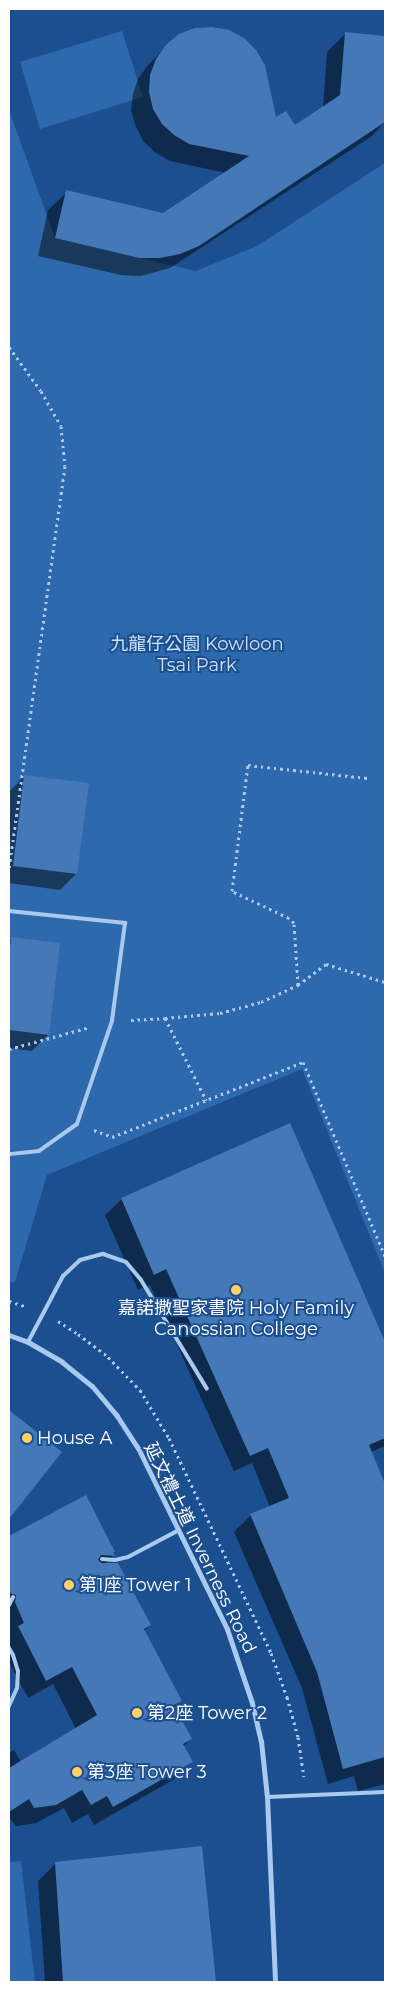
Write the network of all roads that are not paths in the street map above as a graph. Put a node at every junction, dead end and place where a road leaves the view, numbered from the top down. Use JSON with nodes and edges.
{"nodes":[{"id":1,"x":9,"y":911,"type":"edge"},
{"id":2,"x":9,"y":1154,"type":"edge"},
{"id":3,"x":9,"y":1335,"type":"edge"},
{"id":4,"x":28,"y":1342,"type":"junction"},
{"id":5,"x":207,"y":1389,"type":"dead end"},
{"id":6,"x":179,"y":1530,"type":"junction"},
{"id":7,"x":102,"y":1560,"type":"dead end"},
{"id":8,"x":13,"y":1597,"type":"dead end"},
{"id":9,"x":9,"y":1605,"type":"edge"},
{"id":10,"x":9,"y":1648,"type":"edge"},
{"id":11,"x":9,"y":1706,"type":"edge"},
{"id":12,"x":385,"y":1792,"type":"edge"},
{"id":13,"x":267,"y":1797,"type":"junction"},
{"id":14,"x":274,"y":1982,"type":"edge"}],
"edges":[{"from":1,"to":2,"type":"lane"},
{"from":3,"to":4,"type":"street","name":"延文禮士道 Inverness Road"},
{"from":4,"to":5,"type":"lane"},
{"from":4,"to":6,"type":"street","name":"延文禮士道 Inverness Road"},
{"from":6,"to":7,"type":"lane"},
{"from":6,"to":13,"type":"street","name":"延文禮士道 Inverness Road"},
{"from":8,"to":9,"type":"lane"},
{"from":10,"to":11,"type":"lane"},
{"from":12,"to":13,"type":"lane"},
{"from":13,"to":14,"type":"street","name":"延文禮士道 Inverness Road"}]}
